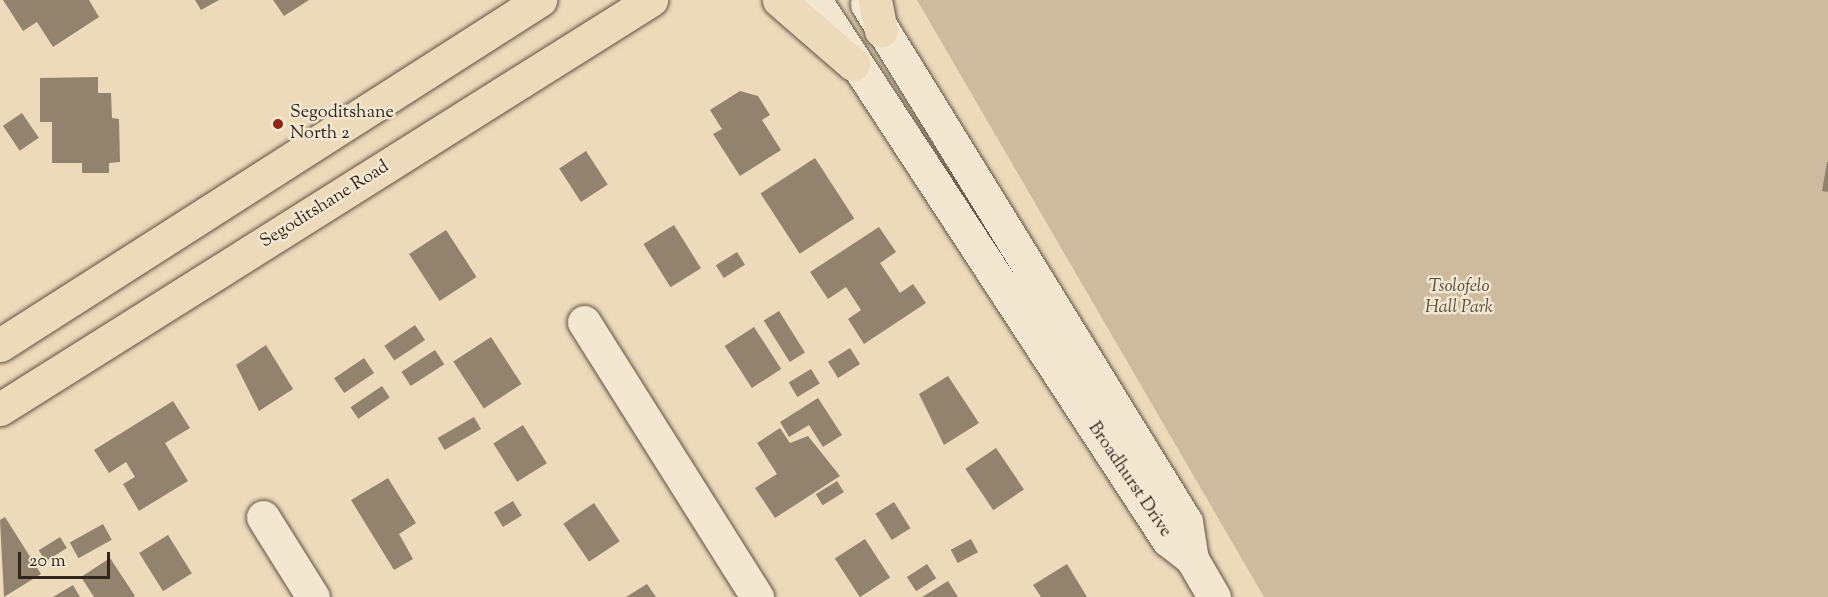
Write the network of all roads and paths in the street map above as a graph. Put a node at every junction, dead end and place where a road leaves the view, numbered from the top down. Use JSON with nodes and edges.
{"nodes":[{"id":1,"x":540,"y":0,"type":"edge"},
{"id":2,"x":651,"y":0,"type":"edge"},
{"id":3,"x":779,"y":0,"type":"edge"},
{"id":4,"x":815,"y":0,"type":"edge"},
{"id":5,"x":865,"y":0,"type":"edge"},
{"id":6,"x":878,"y":15,"type":"edge"},
{"id":7,"x":853,"y":64,"type":"junction"},
{"id":8,"x":584,"y":322,"type":"dead end"},
{"id":9,"x":0,"y":345,"type":"edge"},
{"id":10,"x":0,"y":410,"type":"edge"},
{"id":11,"x":263,"y":517,"type":"dead end"},
{"id":12,"x":1192,"y":560,"type":"junction"},
{"id":13,"x":313,"y":597,"type":"edge"},
{"id":14,"x":757,"y":597,"type":"edge"},
{"id":15,"x":1214,"y":597,"type":"edge"}],
"edges":[{"from":1,"to":9,"type":"main road"},
{"from":2,"to":10,"type":"main road","name":"Segoditshane Road"},
{"from":3,"to":7,"type":"main road"},
{"from":4,"to":7,"type":"street","name":"Broadhurst Drive"},
{"from":5,"to":6,"type":"street","name":"Broadhurst Drive"},
{"from":6,"to":12,"type":"street","name":"Broadhurst Drive"},
{"from":7,"to":12,"type":"street","name":"Broadhurst Drive"},
{"from":8,"to":14,"type":"street"},
{"from":11,"to":13,"type":"street"},
{"from":12,"to":15,"type":"street"}]}
